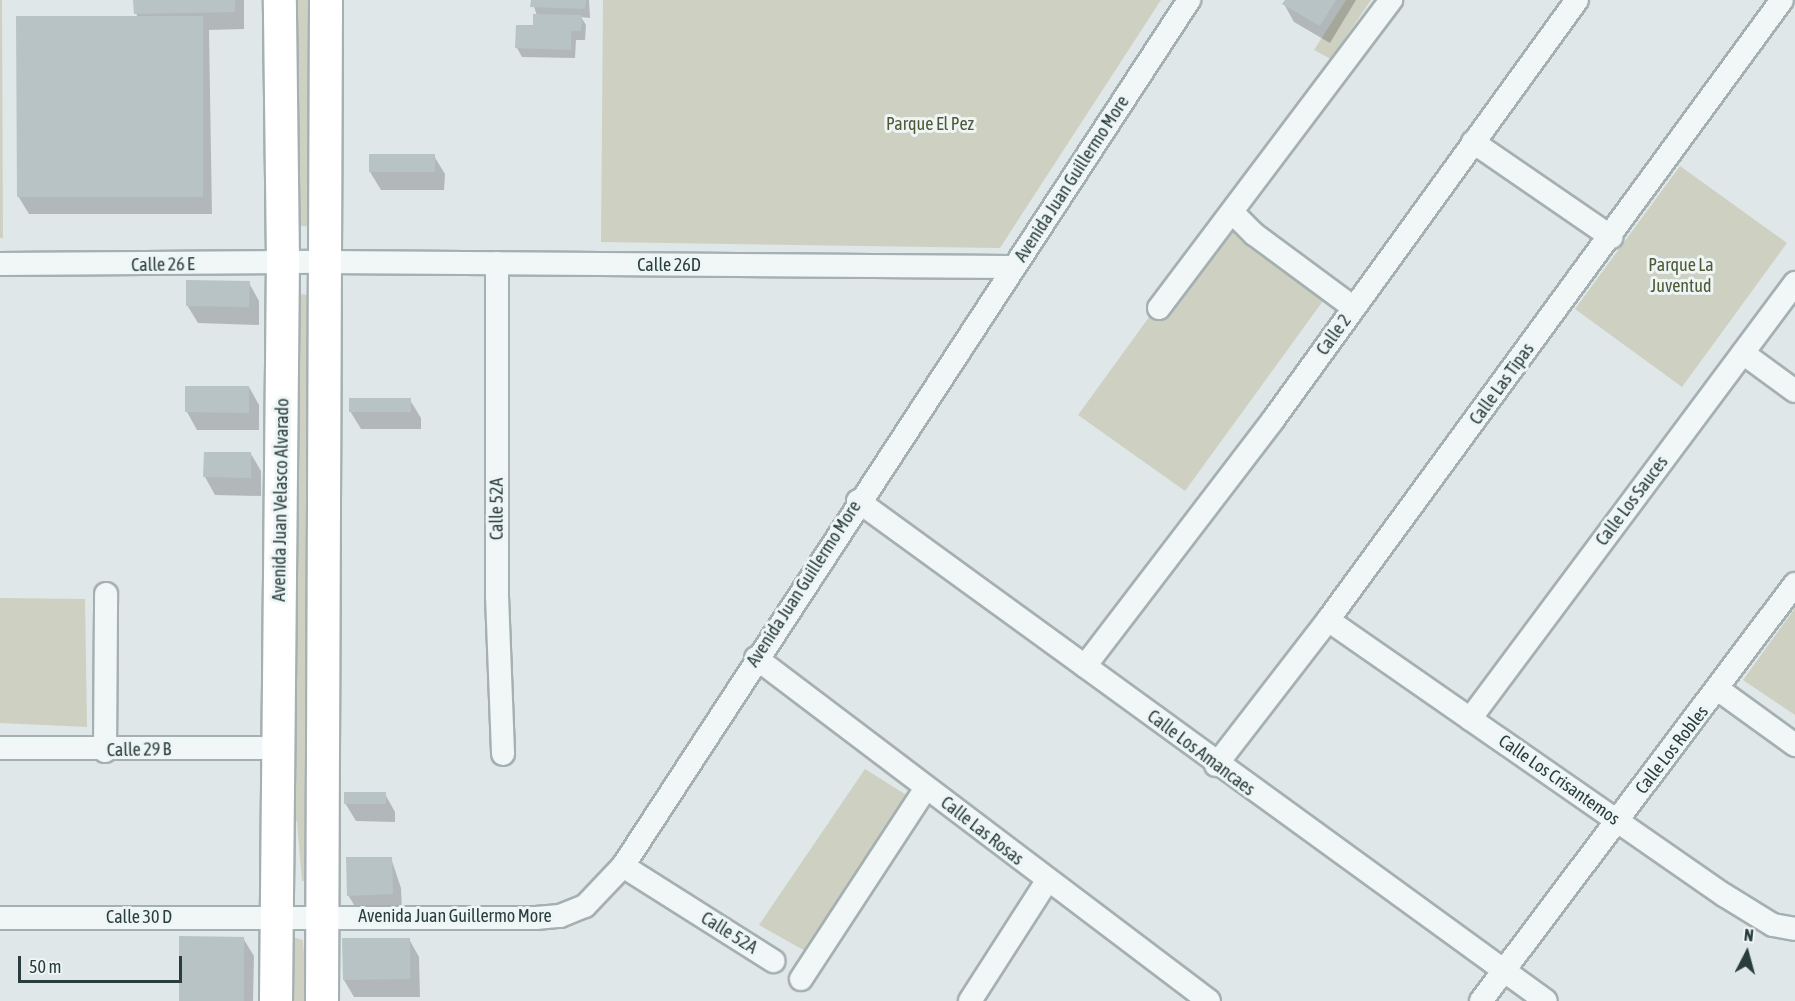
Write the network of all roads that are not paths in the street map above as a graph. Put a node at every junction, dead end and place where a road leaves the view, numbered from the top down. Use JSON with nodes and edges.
{"nodes":[{"id":1,"x":280,"y":0,"type":"edge"},
{"id":2,"x":326,"y":0,"type":"edge"},
{"id":3,"x":1189,"y":0,"type":"edge"},
{"id":4,"x":1391,"y":0,"type":"edge"},
{"id":5,"x":1577,"y":0,"type":"edge"},
{"id":6,"x":1782,"y":0,"type":"edge"},
{"id":7,"x":1473,"y":142,"type":"junction"},
{"id":8,"x":1233,"y":213,"type":"junction"},
{"id":9,"x":1611,"y":237,"type":"junction"},
{"id":10,"x":283,"y":261,"type":"junction"},
{"id":11,"x":325,"y":261,"type":"junction"},
{"id":12,"x":497,"y":263,"type":"junction"},
{"id":13,"x":0,"y":264,"type":"edge"},
{"id":14,"x":1014,"y":267,"type":"junction"},
{"id":15,"x":1795,"y":283,"type":"edge"},
{"id":16,"x":1159,"y":308,"type":"dead end"},
{"id":17,"x":1354,"y":308,"type":"junction"},
{"id":18,"x":1743,"y":353,"type":"junction"},
{"id":19,"x":1795,"y":391,"type":"edge"},
{"id":20,"x":858,"y":501,"type":"junction"},
{"id":21,"x":1795,"y":584,"type":"edge"},
{"id":22,"x":106,"y":594,"type":"dead end"},
{"id":23,"x":1328,"y":620,"type":"junction"},
{"id":24,"x":756,"y":658,"type":"junction"},
{"id":25,"x":1085,"y":666,"type":"junction"},
{"id":26,"x":1719,"y":690,"type":"junction"},
{"id":27,"x":1470,"y":718,"type":"junction"},
{"id":28,"x":1795,"y":745,"type":"edge"},
{"id":29,"x":0,"y":748,"type":"edge"},
{"id":30,"x":278,"y":748,"type":"junction"},
{"id":31,"x":105,"y":751,"type":"junction"},
{"id":32,"x":503,"y":754,"type":"dead end"},
{"id":33,"x":1216,"y":765,"type":"junction"},
{"id":34,"x":926,"y":788,"type":"junction"},
{"id":35,"x":1617,"y":820,"type":"junction"},
{"id":36,"x":623,"y":866,"type":"junction"},
{"id":37,"x":1047,"y":881,"type":"junction"},
{"id":38,"x":321,"y":916,"type":"junction"},
{"id":39,"x":278,"y":917,"type":"junction"},
{"id":40,"x":0,"y":918,"type":"edge"},
{"id":41,"x":1795,"y":929,"type":"edge"},
{"id":42,"x":773,"y":961,"type":"dead end"},
{"id":43,"x":1503,"y":972,"type":"junction"},
{"id":44,"x":801,"y":979,"type":"dead end"},
{"id":45,"x":276,"y":1001,"type":"edge"},
{"id":46,"x":321,"y":1001,"type":"edge"},
{"id":47,"x":970,"y":1001,"type":"edge"},
{"id":48,"x":1208,"y":1001,"type":"edge"},
{"id":49,"x":1481,"y":1001,"type":"edge"},
{"id":50,"x":1546,"y":1001,"type":"edge"}],
"edges":[{"from":1,"to":10,"type":"main road","name":"Avenida Juan Velasco Alvarado"},
{"from":2,"to":11,"type":"main road"},
{"from":3,"to":14,"type":"street","name":"Avenida Juan Guillermo More"},
{"from":4,"to":8,"type":"street"},
{"from":5,"to":7,"type":"street","name":"Calle 2"},
{"from":6,"to":9,"type":"street","name":"Calle Las Tipas"},
{"from":7,"to":9,"type":"street"},
{"from":7,"to":17,"type":"street","name":"Calle 2"},
{"from":8,"to":16,"type":"street"},
{"from":8,"to":17,"type":"street"},
{"from":9,"to":23,"type":"street","name":"Calle Las Tipas"},
{"from":10,"to":11,"type":"street","name":"Calle 26 E"},
{"from":10,"to":13,"type":"street","name":"Calle 26 E"},
{"from":10,"to":30,"type":"main road","name":"Avenida Juan Velasco Alvarado"},
{"from":11,"to":12,"type":"street","name":"Calle 26D"},
{"from":11,"to":38,"type":"main road"},
{"from":12,"to":14,"type":"street","name":"Calle 26D"},
{"from":12,"to":32,"type":"street","name":"Calle 52A"},
{"from":14,"to":20,"type":"street","name":"Avenida Juan Guillermo More"},
{"from":15,"to":18,"type":"street","name":"Calle Los Sauces"},
{"from":17,"to":25,"type":"street","name":"Calle 2"},
{"from":18,"to":19,"type":"street"},
{"from":18,"to":27,"type":"street","name":"Calle Los Sauces"},
{"from":20,"to":24,"type":"street","name":"Avenida Juan Guillermo More"},
{"from":20,"to":25,"type":"street","name":"Calle Los Amancaes"},
{"from":21,"to":26,"type":"street","name":"Calle Los Robles"},
{"from":22,"to":31,"type":"street"},
{"from":23,"to":27,"type":"street","name":"Calle Los Crisantemos"},
{"from":23,"to":33,"type":"street","name":"Calle Las Tipas"},
{"from":24,"to":34,"type":"street","name":"Calle Las Rosas"},
{"from":24,"to":36,"type":"street","name":"Avenida Juan Guillermo More"},
{"from":25,"to":33,"type":"street","name":"Calle Los Amancaes"},
{"from":26,"to":28,"type":"street"},
{"from":26,"to":35,"type":"street","name":"Calle Los Robles"},
{"from":27,"to":35,"type":"street","name":"Calle Los Crisantemos"},
{"from":29,"to":31,"type":"street","name":"Calle 29 B"},
{"from":30,"to":31,"type":"street","name":"Calle 29 B"},
{"from":30,"to":39,"type":"main road","name":"Avenida Juan Velasco Alvarado"},
{"from":33,"to":43,"type":"street","name":"Calle Los Amancaes"},
{"from":34,"to":37,"type":"street","name":"Calle Las Rosas"},
{"from":34,"to":44,"type":"street"},
{"from":35,"to":41,"type":"street","name":"Calle Los Crisantemos"},
{"from":35,"to":43,"type":"street","name":"Calle Los Robles"},
{"from":36,"to":38,"type":"street","name":"Avenida Juan Guillermo More"},
{"from":36,"to":42,"type":"street","name":"Calle 52A"},
{"from":37,"to":47,"type":"street"},
{"from":37,"to":48,"type":"street","name":"Calle Las Rosas"},
{"from":38,"to":39,"type":"street","name":"Avenida Juan Guillermo More"},
{"from":38,"to":46,"type":"main road"},
{"from":39,"to":40,"type":"street","name":"Calle 30 D"},
{"from":39,"to":45,"type":"main road","name":"Avenida Juan Velasco Alvarado"},
{"from":43,"to":49,"type":"street","name":"Calle Los Robles"},
{"from":43,"to":50,"type":"street","name":"Calle Los Amancaes"}]}
